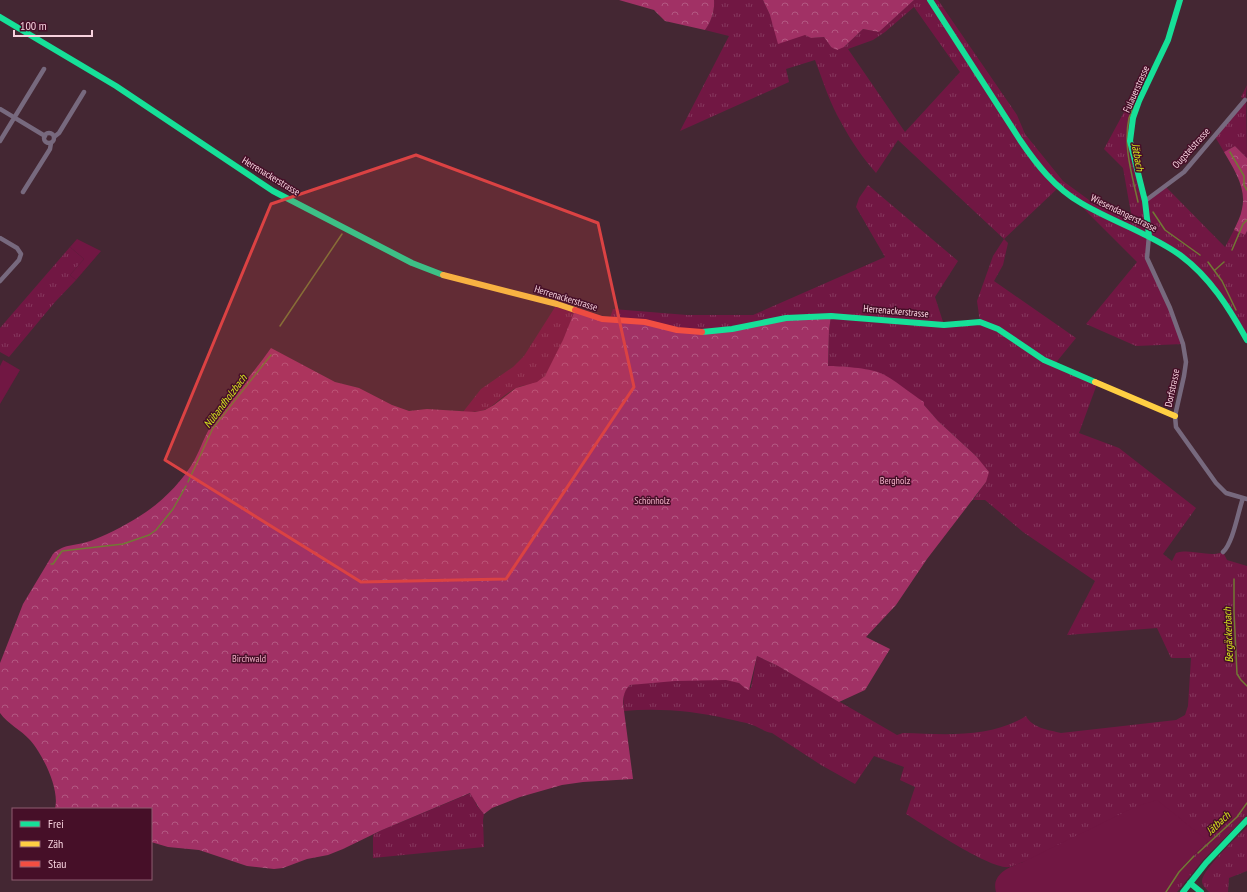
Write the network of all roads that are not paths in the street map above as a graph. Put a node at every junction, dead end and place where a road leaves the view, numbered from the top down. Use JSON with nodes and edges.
{"nodes":[{"id":1,"x":930,"y":0,"type":"edge"},
{"id":2,"x":1180,"y":0,"type":"edge"},
{"id":3,"x":0,"y":17,"type":"edge"},
{"id":4,"x":44,"y":69,"type":"dead end"},
{"id":5,"x":84,"y":92,"type":"dead end"},
{"id":6,"x":1245,"y":100,"type":"dead end"},
{"id":7,"x":0,"y":109,"type":"edge"},
{"id":8,"x":15,"y":117,"type":"junction"},
{"id":9,"x":45,"y":136,"type":"junction"},
{"id":10,"x":54,"y":137,"type":"junction"},
{"id":11,"x":0,"y":141,"type":"edge"},
{"id":12,"x":51,"y":143,"type":"junction"},
{"id":13,"x":23,"y":192,"type":"dead end"},
{"id":14,"x":1145,"y":201,"type":"junction"},
{"id":15,"x":1148,"y":236,"type":"junction"},
{"id":16,"x":0,"y":238,"type":"edge"},
{"id":17,"x":0,"y":281,"type":"edge"},
{"id":18,"x":1247,"y":339,"type":"edge"},
{"id":19,"x":1175,"y":416,"type":"junction"},
{"id":20,"x":1245,"y":499,"type":"edge"},
{"id":21,"x":1223,"y":552,"type":"dead end"},
{"id":22,"x":1247,"y":820,"type":"edge"},
{"id":23,"x":1190,"y":883,"type":"junction"},
{"id":24,"x":1183,"y":892,"type":"edge"},
{"id":25,"x":1201,"y":892,"type":"edge"}],
"edges":[{"from":1,"to":15,"type":"street","name":"Wiesendangerstrasse"},
{"from":2,"to":14,"type":"street","name":"Fulauerstrasse"},
{"from":3,"to":19,"type":"street","name":"Herrenackerstrasse"},
{"from":4,"to":8,"type":"street"},
{"from":5,"to":10,"type":"street"},
{"from":6,"to":14,"type":"street","name":"Ougstelstrasse"},
{"from":7,"to":8,"type":"street"},
{"from":8,"to":9,"type":"street"},
{"from":8,"to":11,"type":"street"},
{"from":9,"to":10,"type":"street"},
{"from":9,"to":12,"type":"street"},
{"from":10,"to":12,"type":"street"},
{"from":12,"to":13,"type":"street"},
{"from":14,"to":15,"type":"street","name":"Fulauerstrasse"},
{"from":15,"to":18,"type":"street","name":"Wiesendangerstrasse"},
{"from":15,"to":19,"type":"street","name":"Dorfstrasse"},
{"from":16,"to":17,"type":"street"},
{"from":19,"to":20,"type":"street","name":"Dorfstrasse"},
{"from":20,"to":21,"type":"street","name":"Dorfstrasse"},
{"from":22,"to":23,"type":"street"},
{"from":23,"to":24,"type":"street"},
{"from":23,"to":25,"type":"street"}]}
